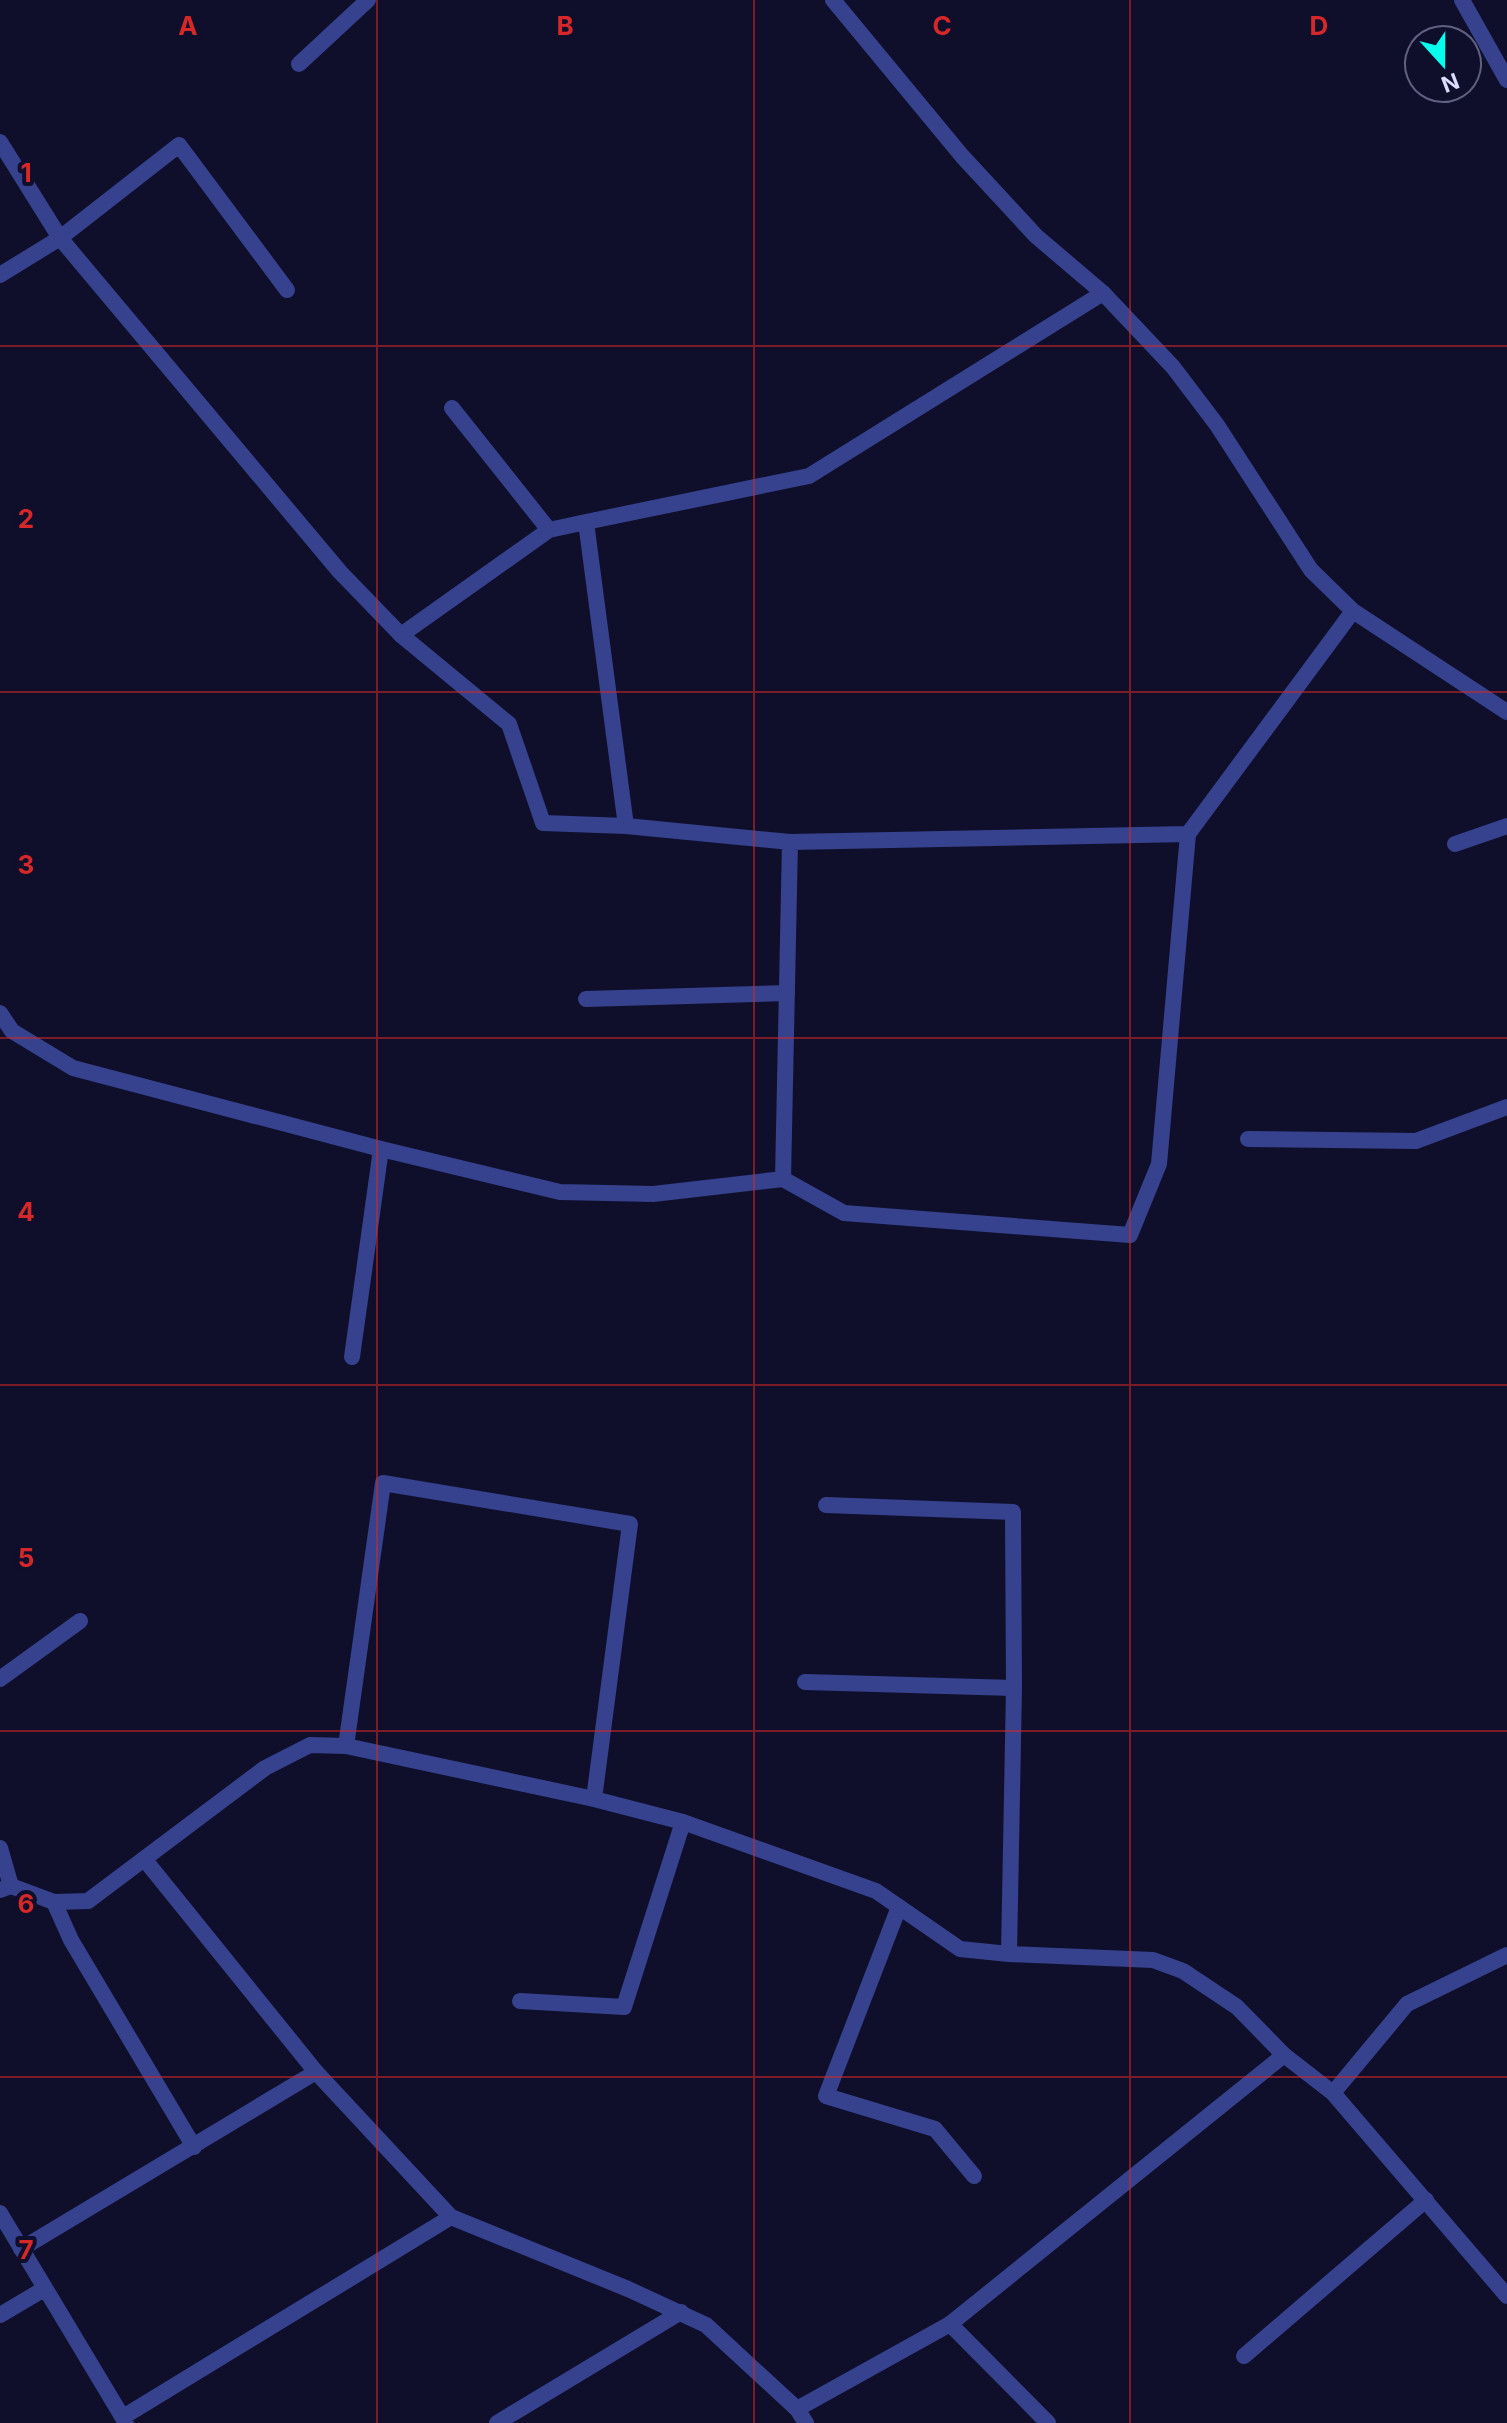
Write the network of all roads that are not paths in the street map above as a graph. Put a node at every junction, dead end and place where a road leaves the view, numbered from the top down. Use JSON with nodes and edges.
{"nodes":[{"id":1,"x":368,"y":0,"type":"edge"},
{"id":2,"x":833,"y":0,"type":"edge"},
{"id":3,"x":1462,"y":0,"type":"edge"},
{"id":4,"x":299,"y":64,"type":"dead end"},
{"id":5,"x":1507,"y":80,"type":"edge"},
{"id":6,"x":0,"y":142,"type":"edge"},
{"id":7,"x":60,"y":238,"type":"junction"},
{"id":8,"x":0,"y":275,"type":"edge"},
{"id":9,"x":287,"y":290,"type":"dead end"},
{"id":10,"x":1103,"y":293,"type":"junction"},
{"id":11,"x":452,"y":408,"type":"dead end"},
{"id":12,"x":586,"y":522,"type":"junction"},
{"id":13,"x":549,"y":530,"type":"junction"},
{"id":14,"x":1353,"y":611,"type":"junction"},
{"id":15,"x":401,"y":635,"type":"junction"},
{"id":16,"x":1507,"y":712,"type":"edge"},
{"id":17,"x":626,"y":826,"type":"junction"},
{"id":18,"x":1507,"y":826,"type":"edge"},
{"id":19,"x":1188,"y":834,"type":"junction"},
{"id":20,"x":790,"y":842,"type":"junction"},
{"id":21,"x":1455,"y":844,"type":"dead end"},
{"id":22,"x":787,"y":993,"type":"junction"},
{"id":23,"x":586,"y":999,"type":"dead end"},
{"id":24,"x":0,"y":1013,"type":"edge"},
{"id":25,"x":1507,"y":1107,"type":"edge"},
{"id":26,"x":1248,"y":1139,"type":"dead end"},
{"id":27,"x":381,"y":1149,"type":"junction"},
{"id":28,"x":783,"y":1179,"type":"junction"},
{"id":29,"x":352,"y":1357,"type":"dead end"},
{"id":30,"x":826,"y":1505,"type":"dead end"},
{"id":31,"x":80,"y":1621,"type":"dead end"},
{"id":32,"x":0,"y":1679,"type":"edge"},
{"id":33,"x":805,"y":1682,"type":"dead end"},
{"id":34,"x":1014,"y":1688,"type":"junction"},
{"id":35,"x":346,"y":1746,"type":"junction"},
{"id":36,"x":594,"y":1799,"type":"junction"},
{"id":37,"x":683,"y":1822,"type":"junction"},
{"id":38,"x":0,"y":1848,"type":"edge"},
{"id":39,"x":145,"y":1860,"type":"junction"},
{"id":40,"x":5,"y":1888,"type":"edge"},
{"id":41,"x":54,"y":1902,"type":"junction"},
{"id":42,"x":899,"y":1907,"type":"junction"},
{"id":43,"x":1009,"y":1954,"type":"junction"},
{"id":44,"x":1507,"y":1955,"type":"edge"},
{"id":45,"x":520,"y":2001,"type":"dead end"},
{"id":46,"x":1284,"y":2055,"type":"junction"},
{"id":47,"x":316,"y":2072,"type":"junction"},
{"id":48,"x":1333,"y":2093,"type":"junction"},
{"id":49,"x":194,"y":2147,"type":"junction"},
{"id":50,"x":974,"y":2176,"type":"dead end"},
{"id":51,"x":1426,"y":2200,"type":"junction"},
{"id":52,"x":0,"y":2213,"type":"edge"},
{"id":53,"x":451,"y":2217,"type":"junction"},
{"id":54,"x":21,"y":2249,"type":"junction"},
{"id":55,"x":44,"y":2289,"type":"junction"},
{"id":56,"x":1507,"y":2296,"type":"edge"},
{"id":57,"x":681,"y":2312,"type":"junction"},
{"id":58,"x":0,"y":2315,"type":"edge"},
{"id":59,"x":950,"y":2324,"type":"junction"},
{"id":60,"x":1244,"y":2356,"type":"dead end"},
{"id":61,"x":802,"y":2416,"type":"edge"},
{"id":62,"x":125,"y":2420,"type":"edge"},
{"id":63,"x":497,"y":2423,"type":"edge"},
{"id":64,"x":1048,"y":2423,"type":"edge"}],
"edges":[{"from":1,"to":4,"type":"street"},
{"from":2,"to":10,"type":"street"},
{"from":3,"to":5,"type":"street"},
{"from":6,"to":7,"type":"street"},
{"from":7,"to":8,"type":"street"},
{"from":7,"to":9,"type":"street"},
{"from":7,"to":15,"type":"street"},
{"from":10,"to":12,"type":"street"},
{"from":10,"to":14,"type":"street"},
{"from":11,"to":13,"type":"street"},
{"from":12,"to":13,"type":"street"},
{"from":12,"to":17,"type":"street"},
{"from":13,"to":15,"type":"street"},
{"from":14,"to":16,"type":"street"},
{"from":14,"to":19,"type":"street"},
{"from":15,"to":17,"type":"street"},
{"from":17,"to":20,"type":"street"},
{"from":18,"to":21,"type":"street"},
{"from":19,"to":20,"type":"street"},
{"from":19,"to":28,"type":"street"},
{"from":20,"to":22,"type":"street"},
{"from":22,"to":23,"type":"street"},
{"from":22,"to":28,"type":"street"},
{"from":24,"to":27,"type":"street"},
{"from":25,"to":26,"type":"street"},
{"from":27,"to":28,"type":"street"},
{"from":27,"to":29,"type":"street"},
{"from":30,"to":34,"type":"street"},
{"from":31,"to":32,"type":"street"},
{"from":33,"to":34,"type":"street"},
{"from":34,"to":43,"type":"street"},
{"from":35,"to":36,"type":"street"},
{"from":35,"to":36,"type":"street"},
{"from":35,"to":39,"type":"street"},
{"from":36,"to":37,"type":"street"},
{"from":37,"to":42,"type":"street"},
{"from":37,"to":45,"type":"street"},
{"from":38,"to":40,"type":"street"},
{"from":39,"to":41,"type":"street"},
{"from":39,"to":47,"type":"street"},
{"from":40,"to":41,"type":"street"},
{"from":41,"to":49,"type":"street"},
{"from":42,"to":43,"type":"street"},
{"from":42,"to":50,"type":"street"},
{"from":43,"to":46,"type":"street"},
{"from":44,"to":48,"type":"street"},
{"from":46,"to":48,"type":"street"},
{"from":46,"to":59,"type":"street"},
{"from":47,"to":49,"type":"street"},
{"from":47,"to":53,"type":"street"},
{"from":48,"to":51,"type":"street"},
{"from":49,"to":54,"type":"street"},
{"from":51,"to":56,"type":"street"},
{"from":51,"to":60,"type":"street"},
{"from":52,"to":54,"type":"street"},
{"from":53,"to":57,"type":"street"},
{"from":53,"to":62,"type":"street"},
{"from":54,"to":55,"type":"street"},
{"from":55,"to":58,"type":"street"},
{"from":55,"to":62,"type":"street"},
{"from":57,"to":61,"type":"street"},
{"from":57,"to":63,"type":"street"},
{"from":59,"to":61,"type":"street"},
{"from":59,"to":64,"type":"street"}]}
